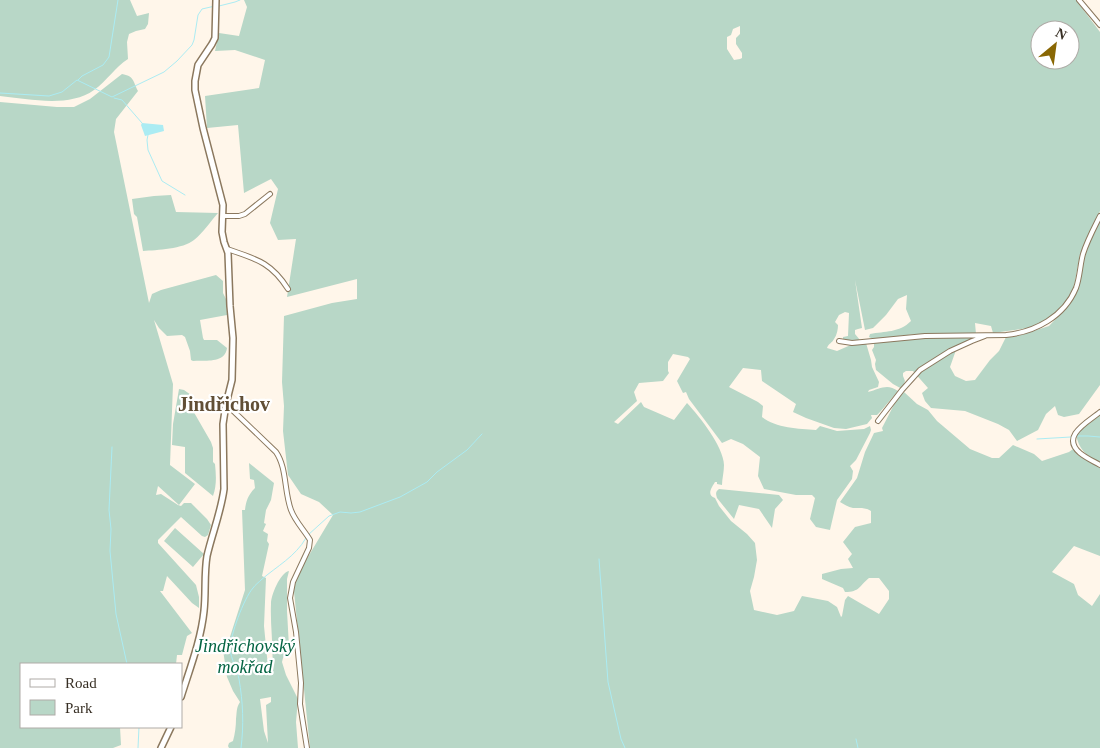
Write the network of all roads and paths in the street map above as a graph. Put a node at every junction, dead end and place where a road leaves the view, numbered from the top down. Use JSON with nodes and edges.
{"nodes":[{"id":1,"x":216,"y":0,"type":"edge"},
{"id":2,"x":1079,"y":0,"type":"edge"},
{"id":3,"x":1100,"y":26,"type":"edge"},
{"id":4,"x":270,"y":194,"type":"dead end"},
{"id":5,"x":223,"y":216,"type":"junction"},
{"id":6,"x":1100,"y":216,"type":"edge"},
{"id":7,"x":227,"y":249,"type":"junction"},
{"id":8,"x":288,"y":289,"type":"dead end"},
{"id":9,"x":989,"y":335,"type":"junction"},
{"id":10,"x":839,"y":341,"type":"dead end"},
{"id":11,"x":226,"y":404,"type":"junction"},
{"id":12,"x":1100,"y":412,"type":"edge"},
{"id":13,"x":878,"y":422,"type":"dead end"},
{"id":14,"x":1100,"y":466,"type":"edge"},
{"id":15,"x":182,"y":694,"type":"edge"},
{"id":16,"x":171,"y":728,"type":"edge"},
{"id":17,"x":161,"y":748,"type":"edge"},
{"id":18,"x":307,"y":748,"type":"edge"}],
"edges":[{"from":1,"to":5,"type":"street"},
{"from":2,"to":3,"type":"street"},
{"from":4,"to":5,"type":"street"},
{"from":5,"to":7,"type":"street"},
{"from":6,"to":9,"type":"street"},
{"from":7,"to":8,"type":"street"},
{"from":7,"to":11,"type":"street"},
{"from":9,"to":10,"type":"street"},
{"from":9,"to":13,"type":"street"},
{"from":11,"to":15,"type":"street"},
{"from":11,"to":18,"type":"street"},
{"from":12,"to":14,"type":"street"},
{"from":16,"to":17,"type":"street"}]}
